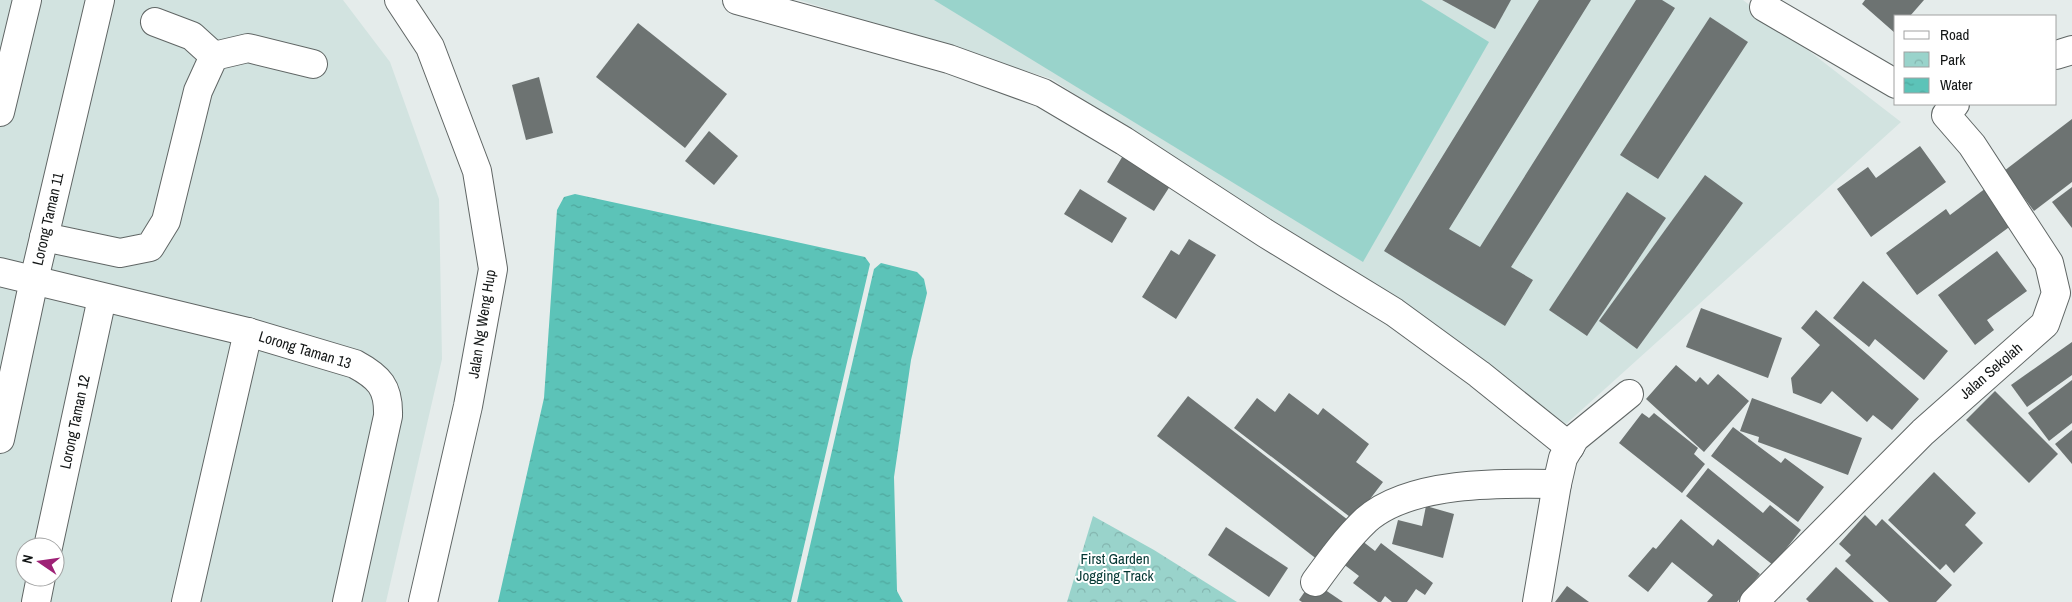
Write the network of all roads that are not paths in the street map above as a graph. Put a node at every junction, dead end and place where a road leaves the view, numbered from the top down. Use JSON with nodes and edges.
{"nodes":[{"id":1,"x":27,"y":0,"type":"edge"},
{"id":2,"x":100,"y":0,"type":"edge"},
{"id":3,"x":399,"y":0,"type":"edge"},
{"id":4,"x":736,"y":0,"type":"edge"},
{"id":5,"x":1764,"y":7,"type":"dead end"},
{"id":6,"x":154,"y":22,"type":"dead end"},
{"id":7,"x":2072,"y":50,"type":"edge"},
{"id":8,"x":2057,"y":55,"type":"edge"},
{"id":9,"x":214,"y":56,"type":"junction"},
{"id":10,"x":313,"y":64,"type":"dead end"},
{"id":11,"x":1894,"y":83,"type":"edge"},
{"id":12,"x":1943,"y":108,"type":"edge"},
{"id":13,"x":0,"y":112,"type":"edge"},
{"id":14,"x":44,"y":237,"type":"junction"},
{"id":15,"x":0,"y":272,"type":"edge"},
{"id":16,"x":34,"y":280,"type":"junction"},
{"id":17,"x":102,"y":298,"type":"junction"},
{"id":18,"x":248,"y":332,"type":"junction"},
{"id":19,"x":1629,"y":394,"type":"dead end"},
{"id":20,"x":0,"y":439,"type":"edge"},
{"id":21,"x":1570,"y":447,"type":"junction"},
{"id":22,"x":1557,"y":484,"type":"junction"},
{"id":23,"x":50,"y":537,"type":"edge"},
{"id":24,"x":1315,"y":582,"type":"dead end"},
{"id":25,"x":39,"y":587,"type":"edge"},
{"id":26,"x":36,"y":602,"type":"edge"},
{"id":27,"x":186,"y":602,"type":"edge"},
{"id":28,"x":347,"y":602,"type":"edge"},
{"id":29,"x":423,"y":602,"type":"edge"},
{"id":30,"x":1537,"y":602,"type":"edge"},
{"id":31,"x":1754,"y":602,"type":"edge"}],
"edges":[{"from":1,"to":13,"type":"street"},
{"from":2,"to":14,"type":"street","name":"Lorong Taman 11"},
{"from":3,"to":29,"type":"street","name":"Jalan Ng Weng Hup"},
{"from":4,"to":21,"type":"street"},
{"from":5,"to":11,"type":"street"},
{"from":6,"to":9,"type":"street"},
{"from":7,"to":8,"type":"street"},
{"from":9,"to":10,"type":"street"},
{"from":9,"to":14,"type":"street"},
{"from":12,"to":31,"type":"street","name":"Jalan Sekolah"},
{"from":14,"to":16,"type":"street","name":"Lorong Taman 11"},
{"from":15,"to":16,"type":"street","name":"Lorong Taman 13"},
{"from":16,"to":17,"type":"street","name":"Lorong Taman 13"},
{"from":16,"to":20,"type":"street","name":"Lorong Taman 11"},
{"from":17,"to":18,"type":"street","name":"Lorong Taman 13"},
{"from":17,"to":23,"type":"street","name":"Lorong Taman 12"},
{"from":18,"to":27,"type":"street"},
{"from":18,"to":28,"type":"street","name":"Lorong Taman 13"},
{"from":19,"to":21,"type":"street"},
{"from":21,"to":22,"type":"street"},
{"from":22,"to":24,"type":"street"},
{"from":22,"to":30,"type":"street"},
{"from":25,"to":26,"type":"street"}]}
